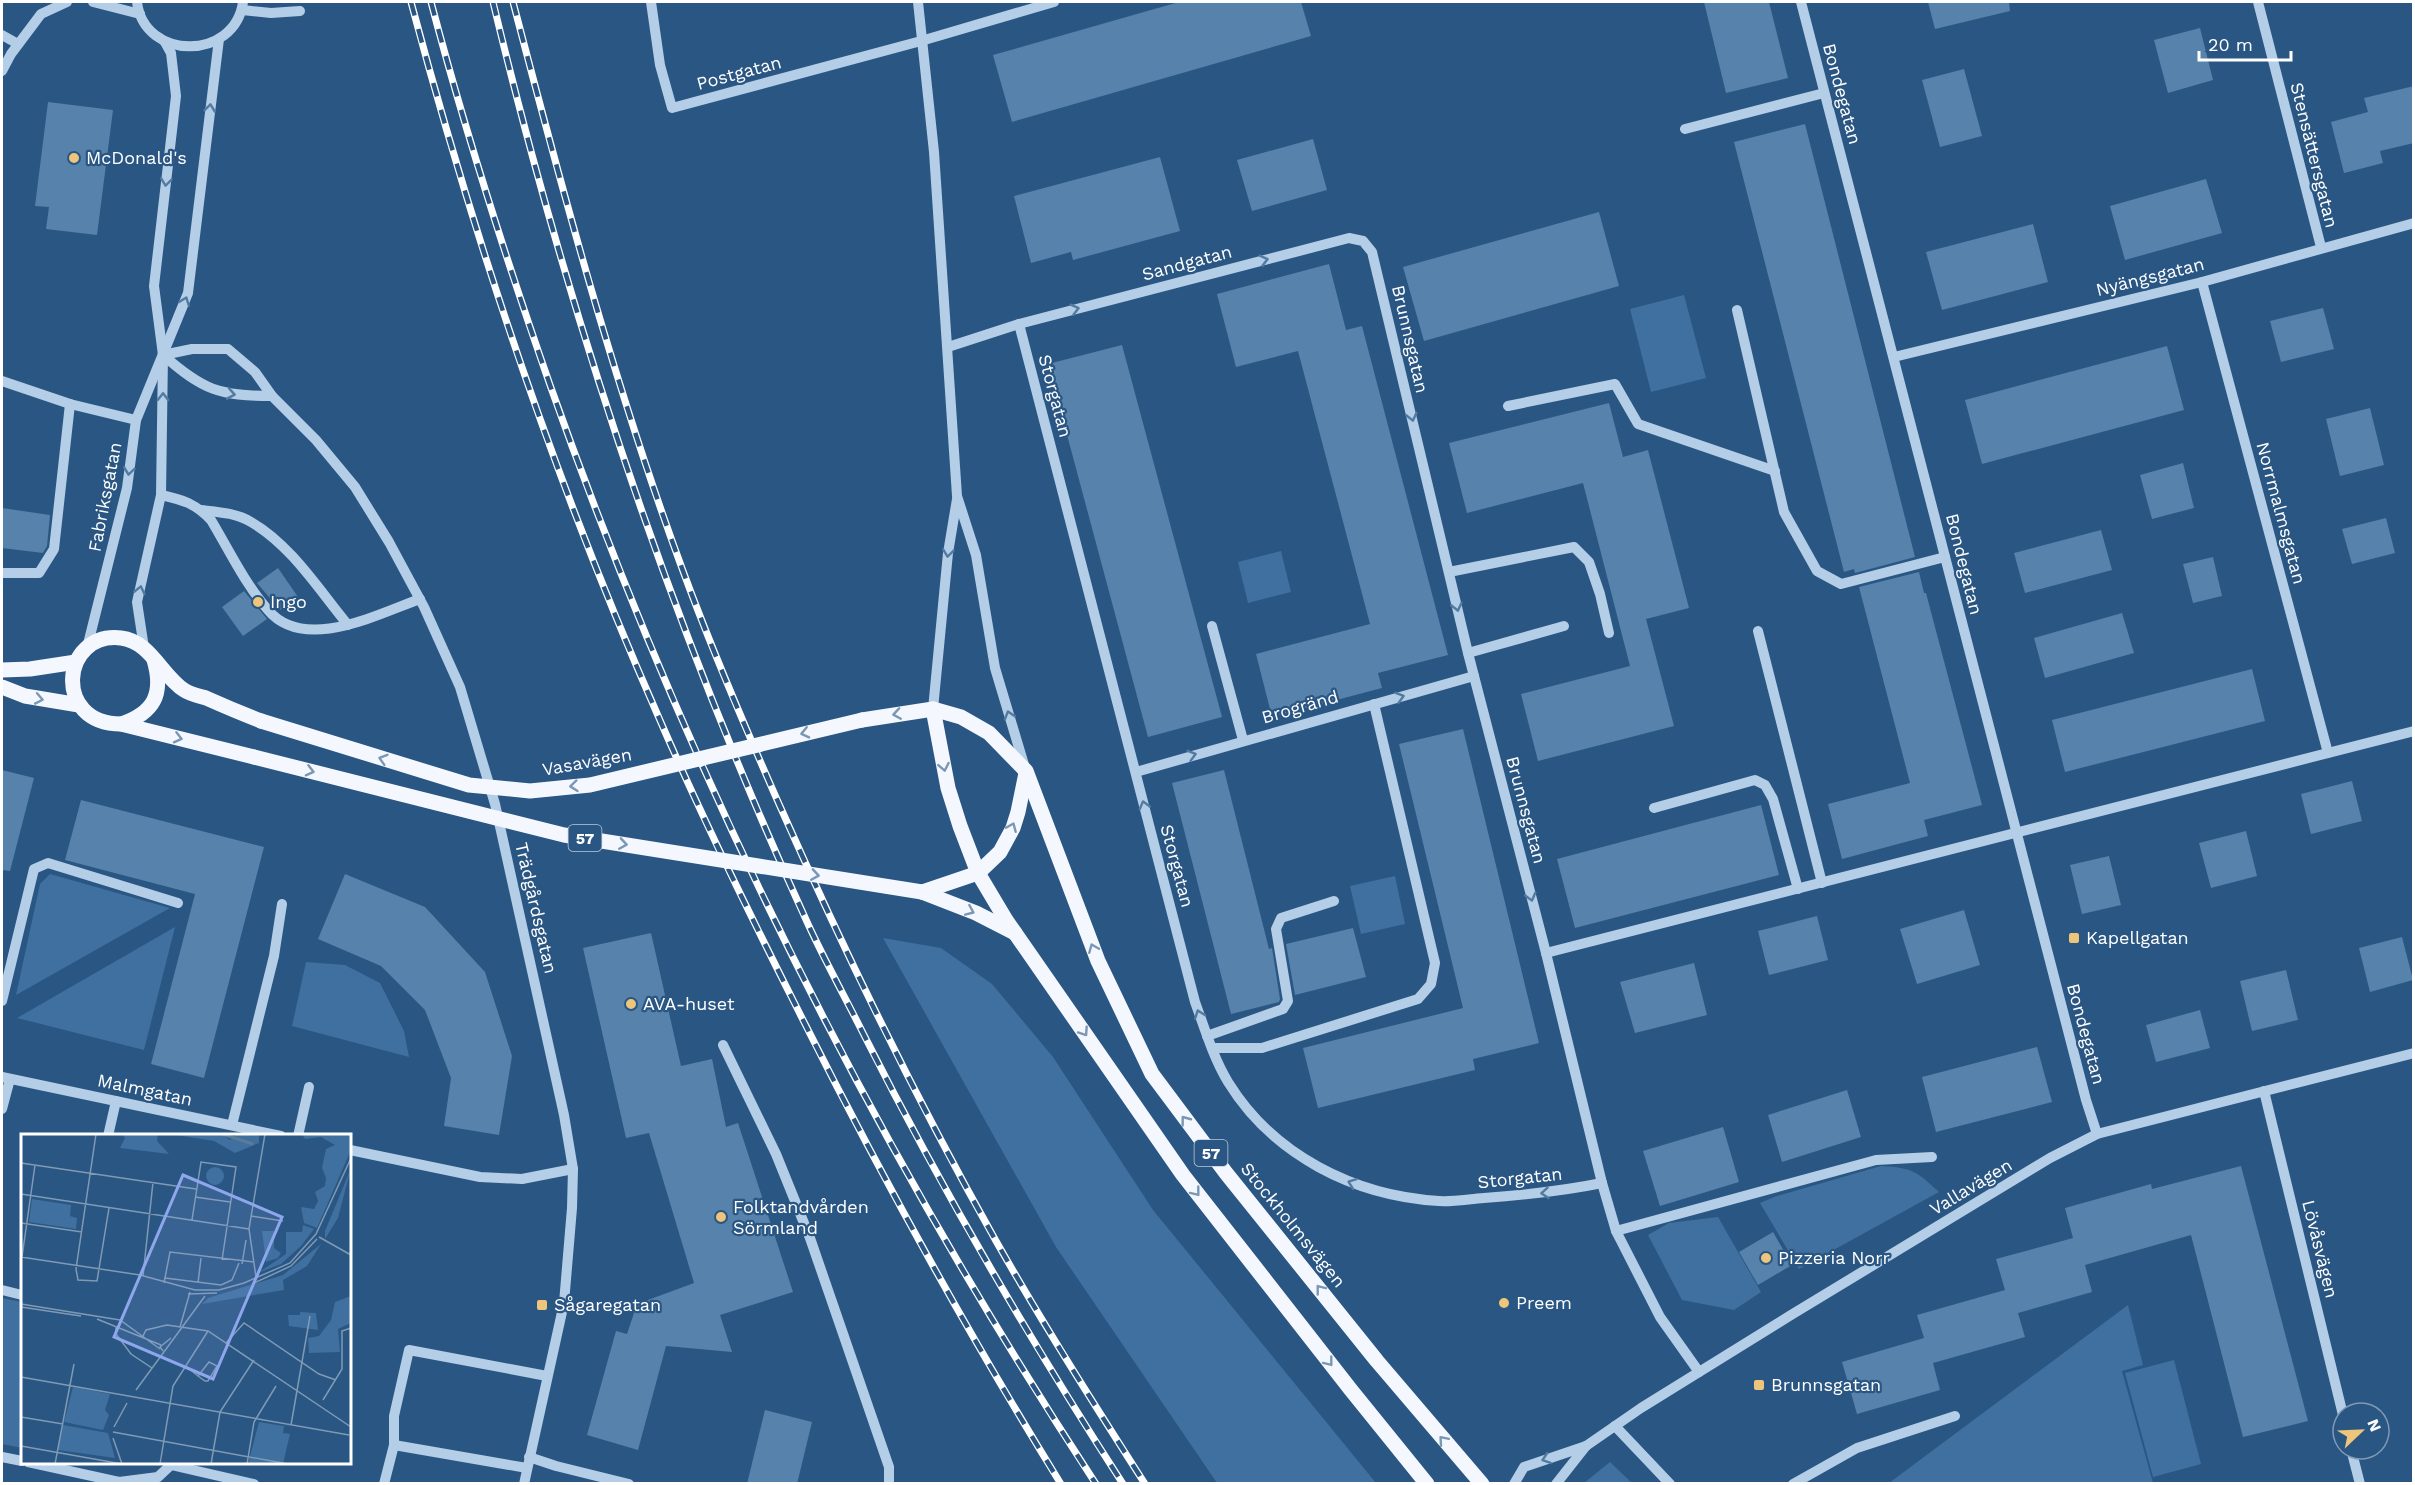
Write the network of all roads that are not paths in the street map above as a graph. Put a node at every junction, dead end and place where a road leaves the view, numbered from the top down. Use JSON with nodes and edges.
{"nodes":[{"id":1,"x":68,"y":2,"type":"edge"},
{"id":2,"x":93,"y":2,"type":"edge"},
{"id":3,"x":136,"y":2,"type":"edge"},
{"id":4,"x":651,"y":2,"type":"edge"},
{"id":5,"x":918,"y":2,"type":"edge"},
{"id":6,"x":1054,"y":2,"type":"edge"},
{"id":7,"x":1801,"y":2,"type":"edge"},
{"id":8,"x":2258,"y":2,"type":"edge"},
{"id":9,"x":242,"y":6,"type":"edge"},
{"id":10,"x":300,"y":10,"type":"dead end"},
{"id":11,"x":140,"y":14,"type":"junction"},
{"id":12,"x":2,"y":35,"type":"edge"},
{"id":13,"x":219,"y":39,"type":"junction"},
{"id":14,"x":921,"y":41,"type":"junction"},
{"id":15,"x":165,"y":42,"type":"junction"},
{"id":16,"x":18,"y":44,"type":"junction"},
{"id":17,"x":2,"y":71,"type":"edge"},
{"id":18,"x":1824,"y":93,"type":"junction"},
{"id":19,"x":1684,"y":129,"type":"dead end"},
{"id":20,"x":2414,"y":223,"type":"edge"},
{"id":21,"x":1363,"y":241,"type":"joint"},
{"id":22,"x":2320,"y":247,"type":"junction"},
{"id":23,"x":2202,"y":282,"type":"junction"},
{"id":24,"x":1737,"y":310,"type":"dead end"},
{"id":25,"x":1019,"y":324,"type":"junction"},
{"id":26,"x":948,"y":347,"type":"junction"},
{"id":27,"x":163,"y":355,"type":"junction"},
{"id":28,"x":1894,"y":357,"type":"junction"},
{"id":29,"x":2,"y":381,"type":"edge"},
{"id":30,"x":272,"y":396,"type":"junction"},
{"id":31,"x":70,"y":404,"type":"junction"},
{"id":32,"x":1508,"y":406,"type":"dead end"},
{"id":33,"x":136,"y":420,"type":"junction"},
{"id":34,"x":1775,"y":471,"type":"junction"},
{"id":35,"x":161,"y":495,"type":"junction"},
{"id":36,"x":957,"y":496,"type":"junction"},
{"id":37,"x":201,"y":510,"type":"junction"},
{"id":38,"x":1945,"y":556,"type":"junction"},
{"id":39,"x":1449,"y":572,"type":"junction"},
{"id":40,"x":2,"y":573,"type":"edge"},
{"id":41,"x":420,"y":598,"type":"junction"},
{"id":42,"x":348,"y":625,"type":"junction"},
{"id":43,"x":1212,"y":626,"type":"dead end"},
{"id":44,"x":1564,"y":627,"type":"dead end"},
{"id":45,"x":1758,"y":631,"type":"dead end"},
{"id":46,"x":1609,"y":633,"type":"dead end"},
{"id":47,"x":87,"y":648,"type":"junction"},
{"id":48,"x":144,"y":648,"type":"junction"},
{"id":49,"x":1468,"y":653,"type":"junction"},
{"id":50,"x":154,"y":660,"type":"junction"},
{"id":51,"x":76,"y":662,"type":"junction"},
{"id":52,"x":2,"y":670,"type":"edge"},
{"id":53,"x":1474,"y":676,"type":"junction"},
{"id":54,"x":2,"y":687,"type":"edge"},
{"id":55,"x":1374,"y":704,"type":"junction"},
{"id":56,"x":79,"y":705,"type":"junction"},
{"id":57,"x":933,"y":709,"type":"junction"},
{"id":58,"x":121,"y":724,"type":"junction"},
{"id":59,"x":2414,"y":731,"type":"edge"},
{"id":60,"x":1243,"y":740,"type":"junction"},
{"id":61,"x":2328,"y":753,"type":"junction"},
{"id":62,"x":1026,"y":771,"type":"junction"},
{"id":63,"x":1136,"y":772,"type":"junction"},
{"id":64,"x":1654,"y":808,"type":"dead end"},
{"id":65,"x":2017,"y":834,"type":"junction"},
{"id":66,"x":978,"y":873,"type":"junction"},
{"id":67,"x":1822,"y":883,"type":"junction"},
{"id":68,"x":1798,"y":890,"type":"junction"},
{"id":69,"x":922,"y":891,"type":"junction"},
{"id":70,"x":1334,"y":901,"type":"dead end"},
{"id":71,"x":178,"y":903,"type":"dead end"},
{"id":72,"x":282,"y":904,"type":"dead end"},
{"id":73,"x":1016,"y":934,"type":"junction"},
{"id":74,"x":1546,"y":954,"type":"junction"},
{"id":75,"x":2,"y":1001,"type":"edge"},
{"id":76,"x":1207,"y":1036,"type":"junction"},
{"id":77,"x":723,"y":1045,"type":"dead end"},
{"id":78,"x":1212,"y":1048,"type":"junction"},
{"id":79,"x":2414,"y":1053,"type":"edge"},
{"id":80,"x":6,"y":1078,"type":"edge"},
{"id":81,"x":309,"y":1087,"type":"dead end"},
{"id":82,"x":2264,"y":1091,"type":"junction"},
{"id":83,"x":116,"y":1101,"type":"junction"},
{"id":84,"x":2,"y":1109,"type":"edge"},
{"id":85,"x":232,"y":1125,"type":"junction"},
{"id":86,"x":108,"y":1134,"type":"edge"},
{"id":87,"x":272,"y":1134,"type":"edge"},
{"id":88,"x":298,"y":1134,"type":"edge"},
{"id":89,"x":2097,"y":1134,"type":"junction"},
{"id":90,"x":351,"y":1150,"type":"edge"},
{"id":91,"x":1932,"y":1157,"type":"dead end"},
{"id":92,"x":573,"y":1169,"type":"junction"},
{"id":93,"x":1602,"y":1183,"type":"junction"},
{"id":94,"x":1616,"y":1231,"type":"junction"},
{"id":95,"x":2,"y":1290,"type":"edge"},
{"id":96,"x":21,"y":1295,"type":"edge"},
{"id":97,"x":1699,"y":1372,"type":"junction"},
{"id":98,"x":548,"y":1376,"type":"junction"},
{"id":99,"x":2340,"y":1401,"type":"edge"},
{"id":100,"x":1955,"y":1416,"type":"dead end"},
{"id":101,"x":1616,"y":1426,"type":"junction"},
{"id":102,"x":393,"y":1445,"type":"junction"},
{"id":103,"x":1586,"y":1446,"type":"junction"},
{"id":104,"x":2,"y":1457,"type":"edge"},
{"id":105,"x":21,"y":1461,"type":"edge"},
{"id":106,"x":2354,"y":1461,"type":"edge"},
{"id":107,"x":528,"y":1462,"type":"junction"},
{"id":108,"x":37,"y":1464,"type":"edge"},
{"id":109,"x":173,"y":1464,"type":"edge"},
{"id":110,"x":254,"y":1484,"type":"edge"},
{"id":111,"x":384,"y":1484,"type":"edge"},
{"id":112,"x":524,"y":1484,"type":"edge"},
{"id":113,"x":629,"y":1484,"type":"edge"},
{"id":114,"x":889,"y":1484,"type":"edge"},
{"id":115,"x":1427,"y":1484,"type":"edge"},
{"id":116,"x":1482,"y":1484,"type":"edge"},
{"id":117,"x":1514,"y":1484,"type":"edge"},
{"id":118,"x":1556,"y":1484,"type":"edge"},
{"id":119,"x":1670,"y":1484,"type":"edge"},
{"id":120,"x":1793,"y":1484,"type":"edge"},
{"id":121,"x":2360,"y":1484,"type":"edge"}],
"edges":[{"from":1,"to":16,"type":"street"},
{"from":2,"to":11,"type":"street"},
{"from":3,"to":11,"type":"street"},
{"from":4,"to":14,"type":"street","name":"Postgatan"},
{"from":5,"to":14,"type":"street"},
{"from":6,"to":14,"type":"street"},
{"from":7,"to":18,"type":"street","name":"Bondegatan"},
{"from":8,"to":22,"type":"street","name":"Stensättersgatan"},
{"from":9,"to":10,"type":"street"},
{"from":9,"to":13,"type":"street"},
{"from":11,"to":15,"type":"street"},
{"from":12,"to":16,"type":"street"},
{"from":13,"to":15,"type":"street"},
{"from":27,"to":13,"type":"street","name":"Fabriksgatan","one_way":true},
{"from":14,"to":26,"type":"street"},
{"from":15,"to":27,"type":"street","name":"Fabriksgatan","one_way":true},
{"from":16,"to":17,"type":"street"},
{"from":18,"to":19,"type":"street"},
{"from":18,"to":28,"type":"street","name":"Bondegatan"},
{"from":20,"to":22,"type":"street","name":"Nyängsgatan"},
{"from":25,"to":21,"type":"street","name":"Sandgatan","one_way":true},
{"from":21,"to":39,"type":"street","name":"Brunnsgatan","one_way":true},
{"from":22,"to":23,"type":"street","name":"Nyängsgatan"},
{"from":23,"to":28,"type":"street","name":"Nyängsgatan"},
{"from":23,"to":61,"type":"street","name":"Norrmalmsgatan"},
{"from":24,"to":34,"type":"street"},
{"from":25,"to":26,"type":"street"},
{"from":25,"to":63,"type":"street","name":"Storgatan"},
{"from":26,"to":36,"type":"street"},
{"from":27,"to":30,"type":"street","one_way":true},
{"from":27,"to":30,"type":"street","name":"Trädgårdsgatan"},
{"from":27,"to":33,"type":"street","name":"Fabriksgatan"},
{"from":35,"to":27,"type":"street","name":"Fabriksgatan","one_way":true},
{"from":28,"to":38,"type":"street","name":"Bondegatan"},
{"from":29,"to":31,"type":"street"},
{"from":30,"to":41,"type":"street","name":"Trädgårdsgatan"},
{"from":31,"to":33,"type":"street"},
{"from":31,"to":40,"type":"street"},
{"from":32,"to":34,"type":"street"},
{"from":33,"to":47,"type":"street","name":"Fabriksgatan","one_way":true},
{"from":34,"to":38,"type":"street"},
{"from":35,"to":37,"type":"street"},
{"from":48,"to":35,"type":"street","name":"Fabriksgatan","one_way":true},
{"from":36,"to":57,"type":"street","one_way":true},
{"from":62,"to":36,"type":"street","one_way":true},
{"from":37,"to":42,"type":"street"},
{"from":37,"to":42,"type":"street"},
{"from":38,"to":65,"type":"street","name":"Bondegatan"},
{"from":39,"to":46,"type":"street"},
{"from":39,"to":49,"type":"street","name":"Brunnsgatan","one_way":true},
{"from":41,"to":42,"type":"street"},
{"from":41,"to":92,"type":"street","name":"Trädgårdsgatan"},
{"from":43,"to":60,"type":"street"},
{"from":44,"to":49,"type":"street"},
{"from":45,"to":67,"type":"street"},
{"from":47,"to":48,"type":"main road","name":"Vasavägen","number":"57"},
{"from":47,"to":51,"type":"main road"},
{"from":48,"to":50,"type":"main road","name":"Vasavägen","number":"57"},
{"from":49,"to":53,"type":"street","name":"Brunnsgatan"},
{"from":57,"to":50,"type":"main road","name":"Vasavägen","number":"57","one_way":true,"bridge":true},
{"from":50,"to":58,"type":"main road"},
{"from":51,"to":52,"type":"main road"},
{"from":51,"to":56,"type":"main road"},
{"from":55,"to":53,"type":"street","name":"Brogränd","one_way":true},
{"from":53,"to":74,"type":"street","name":"Brunnsgatan","one_way":true},
{"from":54,"to":56,"type":"main road","one_way":true},
{"from":55,"to":60,"type":"street","name":"Brogränd"},
{"from":55,"to":78,"type":"street"},
{"from":56,"to":58,"type":"main road","number":"57"},
{"from":57,"to":62,"type":"main road","name":"Vasavägen","number":"57"},
{"from":57,"to":66,"type":"main road","one_way":true},
{"from":58,"to":69,"type":"main road","number":"57","one_way":true,"bridge":true},
{"from":59,"to":61,"type":"street"},
{"from":63,"to":60,"type":"street","name":"Brogränd","one_way":true},
{"from":61,"to":65,"type":"street"},
{"from":66,"to":62,"type":"main road","one_way":true},
{"from":116,"to":62,"type":"main road","name":"Stockholmsvägen","number":"57","one_way":true},
{"from":76,"to":63,"type":"street","name":"Storgatan","one_way":true},
{"from":64,"to":68,"type":"street"},
{"from":65,"to":67,"type":"street"},
{"from":65,"to":89,"type":"street","name":"Bondegatan"},
{"from":66,"to":69,"type":"main road","number":"57"},
{"from":66,"to":73,"type":"main road","number":"57"},
{"from":67,"to":68,"type":"street"},
{"from":68,"to":74,"type":"street"},
{"from":69,"to":73,"type":"main road","number":"57","one_way":true},
{"from":70,"to":76,"type":"street"},
{"from":71,"to":75,"type":"street"},
{"from":72,"to":85,"type":"street"},
{"from":73,"to":115,"type":"main road","number":"57","one_way":true},
{"from":74,"to":93,"type":"street","name":"Brunnsgatan"},
{"from":76,"to":78,"type":"street","name":"Storgatan"},
{"from":77,"to":114,"type":"street"},
{"from":93,"to":78,"type":"street","name":"Storgatan","one_way":true},
{"from":79,"to":82,"type":"street","name":"Vallavägen"},
{"from":80,"to":83,"type":"street","name":"Malmgatan"},
{"from":80,"to":84,"type":"street"},
{"from":81,"to":88,"type":"street"},
{"from":82,"to":89,"type":"street","name":"Vallavägen"},
{"from":82,"to":99,"type":"street","name":"Lövåsvägen"},
{"from":83,"to":85,"type":"street","name":"Malmgatan"},
{"from":83,"to":86,"type":"street"},
{"from":85,"to":87,"type":"street","name":"Malmgatan"},
{"from":89,"to":97,"type":"street","name":"Vallavägen"},
{"from":90,"to":92,"type":"street"},
{"from":91,"to":94,"type":"street"},
{"from":92,"to":98,"type":"street","name":"Trädgårdsgatan"},
{"from":93,"to":94,"type":"street","name":"Brunnsgatan"},
{"from":94,"to":97,"type":"street","name":"Brunnsgatan"},
{"from":95,"to":96,"type":"street"},
{"from":97,"to":101,"type":"street","name":"Vallavägen"},
{"from":98,"to":102,"type":"street"},
{"from":98,"to":107,"type":"street","name":"Trädgårdsgatan"},
{"from":100,"to":120,"type":"street"},
{"from":101,"to":103,"type":"street","name":"Vallavägen"},
{"from":101,"to":119,"type":"street"},
{"from":102,"to":107,"type":"street"},
{"from":102,"to":111,"type":"street"},
{"from":103,"to":117,"type":"street","name":"Vallavägen","one_way":true},
{"from":103,"to":118,"type":"street","name":"Vallavägen"},
{"from":104,"to":105,"type":"street"},
{"from":106,"to":121,"type":"street"},
{"from":107,"to":112,"type":"street","name":"Trädgårdsgatan"},
{"from":107,"to":113,"type":"street"},
{"from":108,"to":109,"type":"street"},
{"from":109,"to":110,"type":"street"}]}
